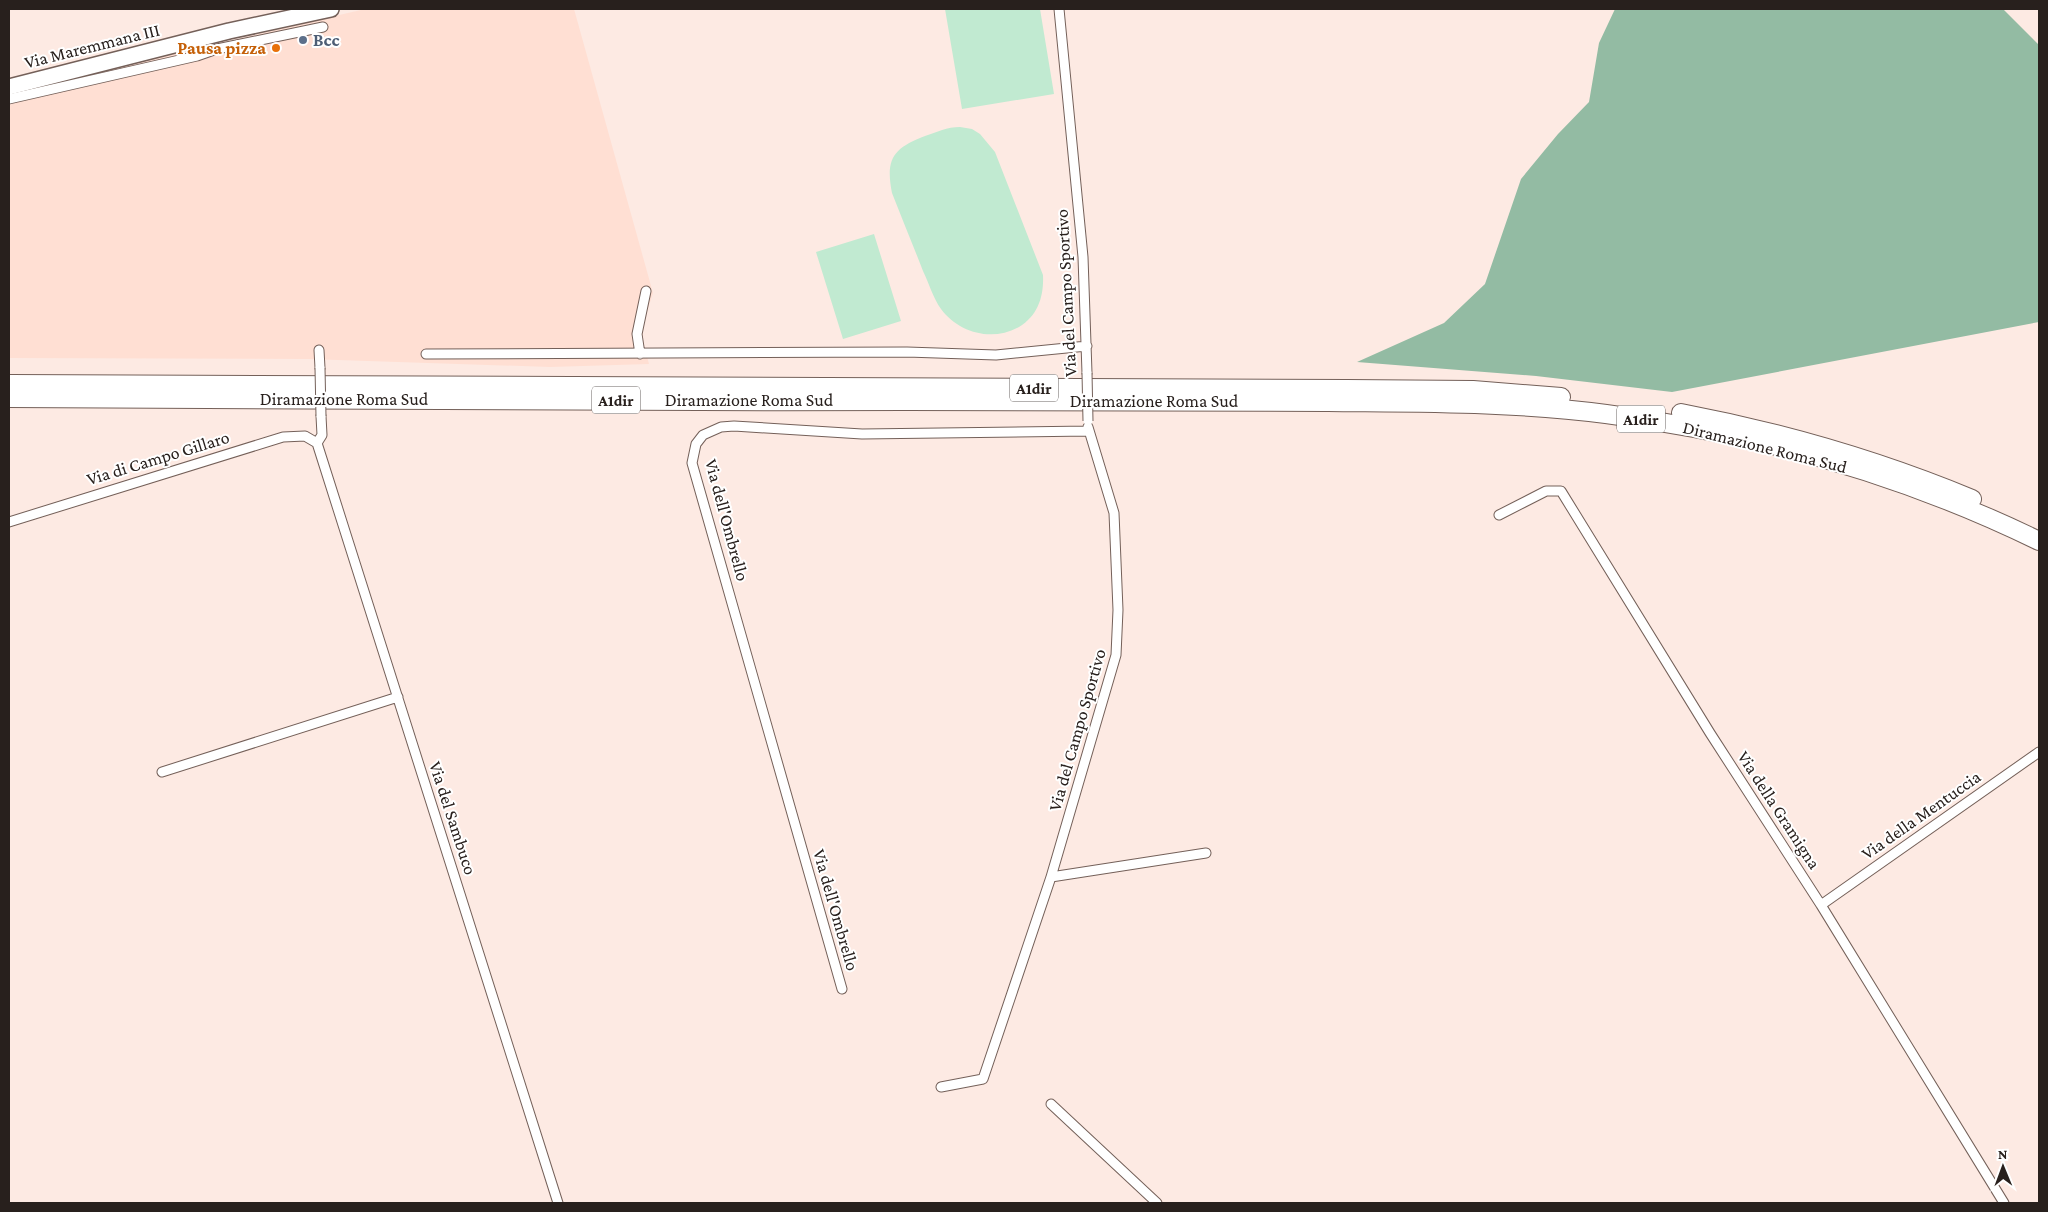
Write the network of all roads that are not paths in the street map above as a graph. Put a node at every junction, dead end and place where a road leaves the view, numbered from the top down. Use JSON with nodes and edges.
{"nodes":[{"id":1,"x":332,"y":9,"type":"edge"},
{"id":2,"x":1059,"y":9,"type":"edge"},
{"id":3,"x":323,"y":27,"type":"dead end"},
{"id":4,"x":9,"y":87,"type":"edge"},
{"id":5,"x":9,"y":99,"type":"edge"},
{"id":6,"x":646,"y":291,"type":"dead end"},
{"id":7,"x":1086,"y":346,"type":"junction"},
{"id":8,"x":319,"y":350,"type":"dead end"},
{"id":9,"x":426,"y":354,"type":"dead end"},
{"id":10,"x":640,"y":354,"type":"junction"},
{"id":11,"x":9,"y":384,"type":"edge"},
{"id":12,"x":9,"y":398,"type":"edge"},
{"id":13,"x":1088,"y":426,"type":"junction"},
{"id":14,"x":317,"y":443,"type":"junction"},
{"id":15,"x":1499,"y":515,"type":"dead end"},
{"id":16,"x":9,"y":522,"type":"edge"},
{"id":17,"x":2039,"y":528,"type":"edge"},
{"id":18,"x":2039,"y":542,"type":"edge"},
{"id":19,"x":398,"y":697,"type":"junction"},
{"id":20,"x":2039,"y":752,"type":"edge"},
{"id":21,"x":162,"y":772,"type":"dead end"},
{"id":22,"x":1206,"y":853,"type":"dead end"},
{"id":23,"x":1051,"y":877,"type":"junction"},
{"id":24,"x":1820,"y":905,"type":"junction"},
{"id":25,"x":842,"y":989,"type":"dead end"},
{"id":26,"x":941,"y":1086,"type":"dead end"},
{"id":27,"x":1052,"y":1104,"type":"dead end"},
{"id":28,"x":558,"y":1203,"type":"edge"},
{"id":29,"x":1157,"y":1203,"type":"edge"},
{"id":30,"x":2004,"y":1203,"type":"edge"}],
"edges":[{"from":1,"to":4,"type":"main road","name":"Via Maremmana III"},
{"from":2,"to":7,"type":"street","name":"Via del Campo Sportivo"},
{"from":3,"to":5,"type":"street"},
{"from":6,"to":10,"type":"street"},
{"from":7,"to":10,"type":"street"},
{"from":7,"to":13,"type":"street","name":"Via del Campo Sportivo","bridge":true},
{"from":8,"to":14,"type":"street","bridge":true},
{"from":9,"to":10,"type":"street"},
{"from":11,"to":17,"type":"highway","name":"Diramazione Roma Sud","number":"A1dir"},
{"from":12,"to":18,"type":"highway","name":"Diramazione Roma Sud","number":"A1dir"},
{"from":13,"to":23,"type":"street","name":"Via del Campo Sportivo"},
{"from":13,"to":25,"type":"street","name":"Via dell'Ombrello"},
{"from":14,"to":16,"type":"street","name":"Via di Campo Gillaro"},
{"from":14,"to":19,"type":"street","name":"Via del Sambuco"},
{"from":15,"to":24,"type":"street","name":"Via della Gramigna"},
{"from":19,"to":21,"type":"street"},
{"from":19,"to":28,"type":"street","name":"Via del Sambuco"},
{"from":20,"to":24,"type":"street","name":"Via della Mentuccia"},
{"from":22,"to":23,"type":"street"},
{"from":23,"to":26,"type":"street","name":"Via del Campo Sportivo"},
{"from":24,"to":30,"type":"street","name":"Via della Gramigna"},
{"from":27,"to":29,"type":"street"}]}
